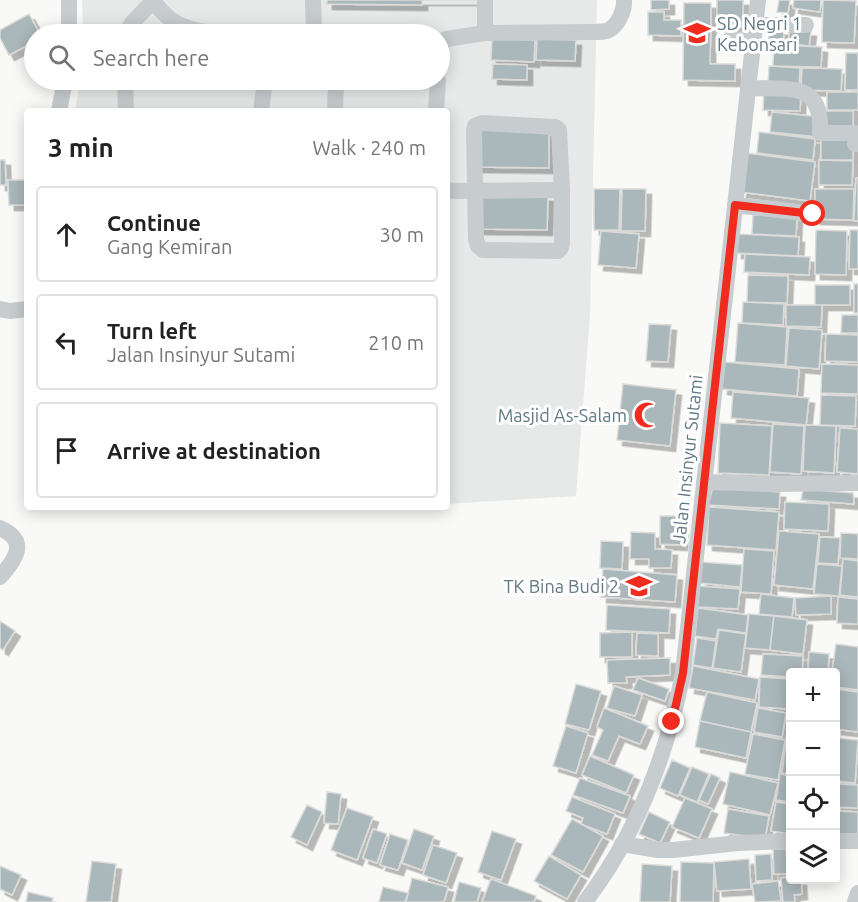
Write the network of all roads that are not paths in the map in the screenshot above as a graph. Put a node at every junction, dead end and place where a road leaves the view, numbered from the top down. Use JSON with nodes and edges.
{"nodes":[{"id":1,"x":69,"y":0,"type":"edge"},
{"id":2,"x":153,"y":0,"type":"edge"},
{"id":3,"x":313,"y":0,"type":"edge"},
{"id":4,"x":485,"y":0,"type":"edge"},
{"id":5,"x":624,"y":0,"type":"edge"},
{"id":6,"x":758,"y":0,"type":"edge"},
{"id":7,"x":69,"y":24,"type":"edge"},
{"id":8,"x":131,"y":24,"type":"edge"},
{"id":9,"x":179,"y":24,"type":"edge"},
{"id":10,"x":314,"y":24,"type":"edge"},
{"id":11,"x":806,"y":25,"type":"dead end"},
{"id":12,"x":485,"y":33,"type":"junction"},
{"id":13,"x":754,"y":33,"type":"junction"},
{"id":14,"x":450,"y":38,"type":"edge"},
{"id":15,"x":730,"y":40,"type":"dead end"},
{"id":16,"x":748,"y":88,"type":"junction"},
{"id":17,"x":63,"y":90,"type":"edge"},
{"id":18,"x":125,"y":90,"type":"edge"},
{"id":19,"x":264,"y":90,"type":"edge"},
{"id":20,"x":336,"y":90,"type":"edge"},
{"id":21,"x":437,"y":90,"type":"edge"},
{"id":22,"x":60,"y":108,"type":"edge"},
{"id":23,"x":126,"y":108,"type":"edge"},
{"id":24,"x":261,"y":108,"type":"edge"},
{"id":25,"x":335,"y":108,"type":"edge"},
{"id":26,"x":436,"y":108,"type":"edge"},
{"id":27,"x":858,"y":144,"type":"edge"},
{"id":28,"x":562,"y":190,"type":"junction"},
{"id":29,"x":450,"y":191,"type":"edge"},
{"id":30,"x":475,"y":192,"type":"junction"},
{"id":31,"x":735,"y":205,"type":"junction"},
{"id":32,"x":813,"y":214,"type":"dead end"},
{"id":33,"x":0,"y":309,"type":"edge"},
{"id":34,"x":24,"y":309,"type":"edge"},
{"id":35,"x":704,"y":482,"type":"junction"},
{"id":36,"x":858,"y":483,"type":"edge"},
{"id":37,"x":0,"y":528,"type":"edge"},
{"id":38,"x":0,"y":577,"type":"edge"},
{"id":39,"x":786,"y":841,"type":"edge"},
{"id":40,"x":858,"y":841,"type":"edge"},
{"id":41,"x":840,"y":842,"type":"edge"},
{"id":42,"x":622,"y":844,"type":"junction"},
{"id":43,"x":858,"y":893,"type":"edge"},
{"id":44,"x":585,"y":902,"type":"edge"},
{"id":45,"x":855,"y":902,"type":"edge"}],
"edges":[{"from":1,"to":7,"type":"street"},
{"from":2,"to":8,"type":"street"},
{"from":2,"to":9,"type":"street"},
{"from":3,"to":10,"type":"street"},
{"from":4,"to":12,"type":"street"},
{"from":5,"to":12,"type":"street"},
{"from":6,"to":13,"type":"street","name":"Jalan Insinyur Sutami"},
{"from":11,"to":13,"type":"street"},
{"from":12,"to":14,"type":"street"},
{"from":13,"to":15,"type":"street"},
{"from":13,"to":16,"type":"street","name":"Jalan Insinyur Sutami"},
{"from":16,"to":27,"type":"street"},
{"from":16,"to":31,"type":"street","name":"Jalan Insinyur Sutami"},
{"from":17,"to":22,"type":"street"},
{"from":18,"to":23,"type":"street"},
{"from":19,"to":24,"type":"street"},
{"from":20,"to":25,"type":"street"},
{"from":21,"to":26,"type":"street"},
{"from":28,"to":30,"type":"street"},
{"from":28,"to":30,"type":"street"},
{"from":28,"to":30,"type":"street"},
{"from":29,"to":30,"type":"street"},
{"from":31,"to":32,"type":"street"},
{"from":31,"to":35,"type":"street","name":"Jalan Insinyur Sutami"},
{"from":33,"to":34,"type":"street"},
{"from":35,"to":36,"type":"street"},
{"from":35,"to":42,"type":"street","name":"Jalan Insinyur Sutami"},
{"from":37,"to":38,"type":"street"},
{"from":39,"to":42,"type":"street"},
{"from":40,"to":41,"type":"street"},
{"from":42,"to":44,"type":"street","name":"Jalan Insinyur Sutami"},
{"from":43,"to":45,"type":"street"}]}
